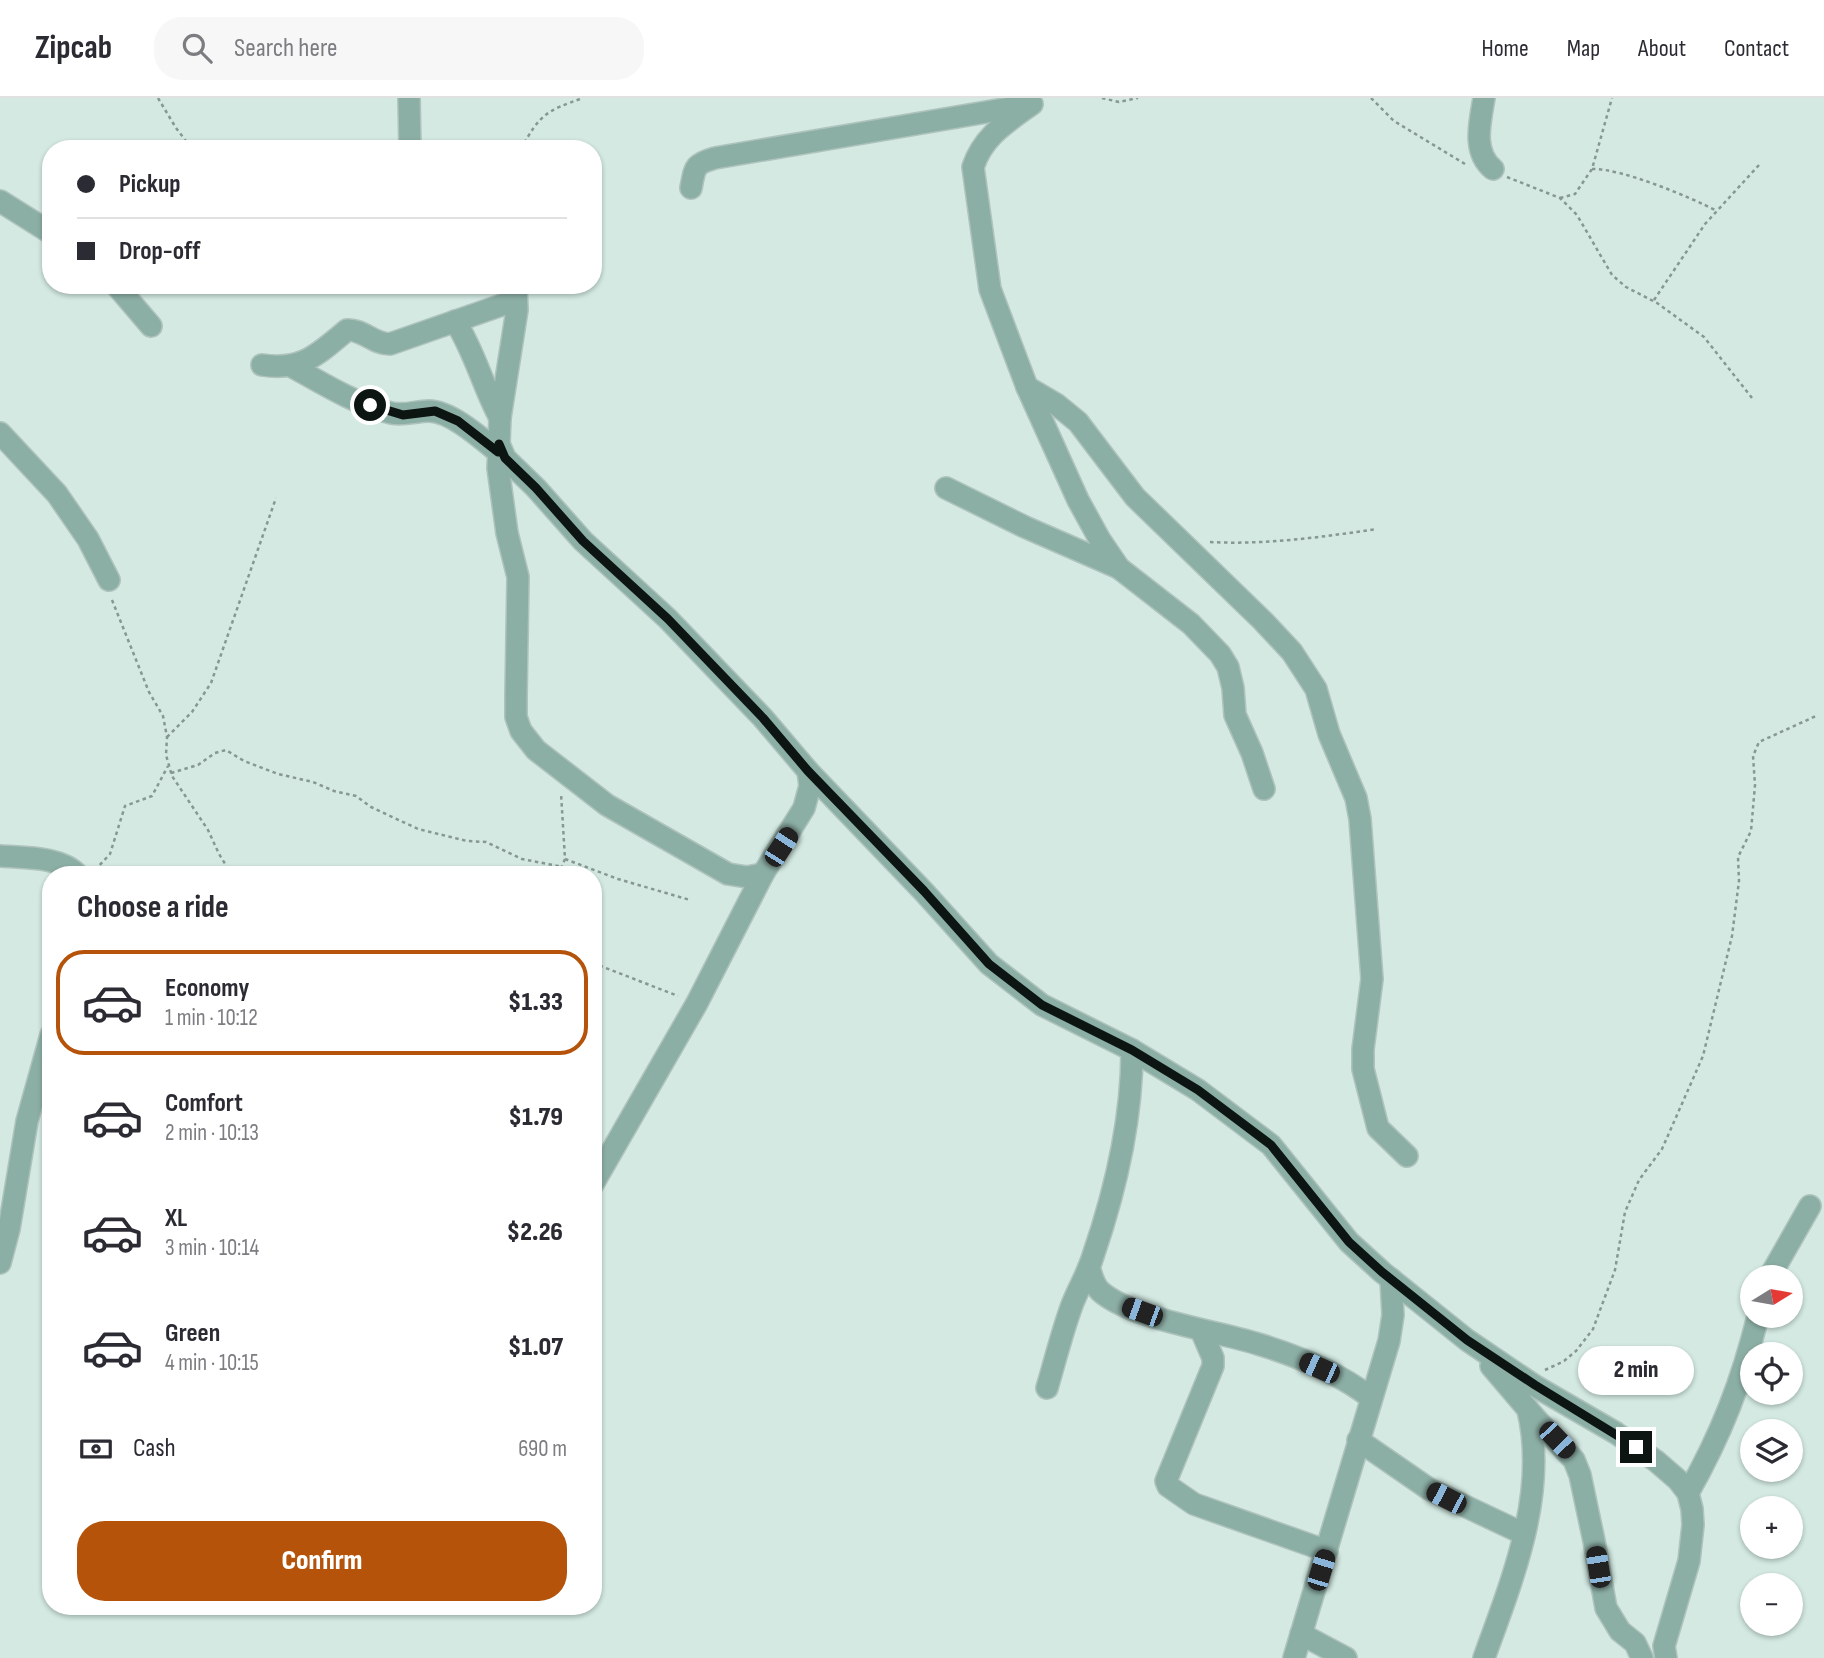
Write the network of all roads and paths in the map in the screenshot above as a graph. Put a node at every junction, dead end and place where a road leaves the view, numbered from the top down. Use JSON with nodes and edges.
{"nodes":[{"id":1,"x":158,"y":98,"type":"edge"},
{"id":2,"x":409,"y":98,"type":"edge"},
{"id":3,"x":583,"y":98,"type":"edge"},
{"id":4,"x":1102,"y":98,"type":"edge"},
{"id":5,"x":1138,"y":98,"type":"edge"},
{"id":6,"x":1371,"y":98,"type":"edge"},
{"id":7,"x":1484,"y":98,"type":"edge"},
{"id":8,"x":1612,"y":98,"type":"edge"},
{"id":9,"x":1037,"y":101,"type":"edge"},
{"id":10,"x":185,"y":140,"type":"edge"},
{"id":11,"x":410,"y":140,"type":"edge"},
{"id":12,"x":526,"y":140,"type":"edge"},
{"id":13,"x":1759,"y":165,"type":"dead end"},
{"id":14,"x":1493,"y":169,"type":"junction"},
{"id":15,"x":1592,"y":169,"type":"junction"},
{"id":16,"x":691,"y":188,"type":"dead end"},
{"id":17,"x":1560,"y":198,"type":"junction"},
{"id":18,"x":0,"y":201,"type":"edge"},
{"id":19,"x":1717,"y":211,"type":"junction"},
{"id":20,"x":42,"y":227,"type":"edge"},
{"id":21,"x":124,"y":294,"type":"edge"},
{"id":22,"x":514,"y":294,"type":"edge"},
{"id":23,"x":516,"y":294,"type":"edge"},
{"id":24,"x":1653,"y":301,"type":"junction"},
{"id":25,"x":454,"y":321,"type":"junction"},
{"id":26,"x":151,"y":326,"type":"dead end"},
{"id":27,"x":262,"y":365,"type":"dead end"},
{"id":28,"x":293,"y":367,"type":"junction"},
{"id":29,"x":1027,"y":387,"type":"junction"},
{"id":30,"x":1752,"y":398,"type":"dead end"},
{"id":31,"x":500,"y":418,"type":"junction"},
{"id":32,"x":0,"y":433,"type":"edge"},
{"id":33,"x":498,"y":448,"type":"junction"},
{"id":34,"x":946,"y":488,"type":"dead end"},
{"id":35,"x":276,"y":498,"type":"dead end"},
{"id":36,"x":1377,"y":529,"type":"dead end"},
{"id":37,"x":1178,"y":540,"type":"junction"},
{"id":38,"x":1119,"y":568,"type":"junction"},
{"id":39,"x":109,"y":580,"type":"joint"},
{"id":40,"x":1816,"y":716,"type":"dead end"},
{"id":41,"x":167,"y":737,"type":"junction"},
{"id":42,"x":552,"y":763,"type":"junction"},
{"id":43,"x":168,"y":766,"type":"junction"},
{"id":44,"x":808,"y":771,"type":"junction"},
{"id":45,"x":171,"y":774,"type":"junction"},
{"id":46,"x":1264,"y":789,"type":"dead end"},
{"id":47,"x":0,"y":856,"type":"edge"},
{"id":48,"x":565,"y":859,"type":"junction"},
{"id":49,"x":64,"y":866,"type":"edge"},
{"id":50,"x":92,"y":866,"type":"edge"},
{"id":51,"x":226,"y":866,"type":"edge"},
{"id":52,"x":558,"y":866,"type":"edge"},
{"id":53,"x":563,"y":866,"type":"edge"},
{"id":54,"x":584,"y":866,"type":"edge"},
{"id":55,"x":602,"y":873,"type":"edge"},
{"id":56,"x":758,"y":883,"type":"junction"},
{"id":57,"x":690,"y":900,"type":"dead end"},
{"id":58,"x":602,"y":967,"type":"edge"},
{"id":59,"x":697,"y":1003,"type":"junction"},
{"id":60,"x":1132,"y":1050,"type":"junction"},
{"id":61,"x":42,"y":1067,"type":"edge"},
{"id":62,"x":1407,"y":1156,"type":"dead end"},
{"id":63,"x":602,"y":1168,"type":"edge"},
{"id":64,"x":8,"y":1182,"type":"edge"},
{"id":65,"x":1810,"y":1206,"type":"dead end"},
{"id":66,"x":5,"y":1213,"type":"edge"},
{"id":67,"x":0,"y":1263,"type":"edge"},
{"id":68,"x":1776,"y":1265,"type":"edge"},
{"id":69,"x":1089,"y":1267,"type":"junction"},
{"id":70,"x":1391,"y":1279,"type":"junction"},
{"id":71,"x":1755,"y":1328,"type":"edge"},
{"id":72,"x":1201,"y":1330,"type":"junction"},
{"id":73,"x":1467,"y":1340,"type":"junction"},
{"id":74,"x":1527,"y":1380,"type":"junction"},
{"id":75,"x":1046,"y":1388,"type":"dead end"},
{"id":76,"x":1370,"y":1396,"type":"junction"},
{"id":77,"x":1528,"y":1409,"type":"junction"},
{"id":78,"x":1358,"y":1440,"type":"junction"},
{"id":79,"x":1688,"y":1493,"type":"junction"},
{"id":80,"x":1524,"y":1534,"type":"junction"},
{"id":81,"x":1327,"y":1551,"type":"junction"},
{"id":82,"x":1301,"y":1634,"type":"junction"},
{"id":83,"x":1294,"y":1658,"type":"edge"},
{"id":84,"x":1346,"y":1658,"type":"edge"},
{"id":85,"x":1484,"y":1658,"type":"edge"},
{"id":86,"x":1642,"y":1658,"type":"edge"},
{"id":87,"x":1666,"y":1658,"type":"edge"}],
"edges":[{"from":1,"to":10,"type":"path"},
{"from":2,"to":11,"type":"street"},
{"from":3,"to":12,"type":"path"},
{"from":4,"to":5,"type":"path"},
{"from":6,"to":14,"type":"path"},
{"from":7,"to":14,"type":"street"},
{"from":8,"to":15,"type":"path"},
{"from":9,"to":16,"type":"street"},
{"from":9,"to":29,"type":"street"},
{"from":13,"to":19,"type":"path"},
{"from":14,"to":17,"type":"path"},
{"from":15,"to":17,"type":"path"},
{"from":15,"to":19,"type":"path"},
{"from":17,"to":24,"type":"path"},
{"from":18,"to":20,"type":"street"},
{"from":19,"to":24,"type":"path"},
{"from":21,"to":26,"type":"street"},
{"from":22,"to":25,"type":"street"},
{"from":23,"to":31,"type":"street"},
{"from":24,"to":30,"type":"path"},
{"from":25,"to":28,"type":"street"},
{"from":25,"to":31,"type":"street"},
{"from":27,"to":28,"type":"street"},
{"from":28,"to":33,"type":"street"},
{"from":29,"to":37,"type":"street"},
{"from":29,"to":38,"type":"street"},
{"from":31,"to":33,"type":"street"},
{"from":32,"to":39,"type":"street"},
{"from":33,"to":42,"type":"street"},
{"from":33,"to":44,"type":"street"},
{"from":34,"to":38,"type":"street"},
{"from":35,"to":41,"type":"path"},
{"from":36,"to":37,"type":"path"},
{"from":37,"to":62,"type":"street"},
{"from":38,"to":46,"type":"street"},
{"from":39,"to":41,"type":"path"},
{"from":40,"to":74,"type":"path"},
{"from":41,"to":43,"type":"path"},
{"from":42,"to":48,"type":"path"},
{"from":42,"to":56,"type":"street"},
{"from":43,"to":45,"type":"path"},
{"from":43,"to":50,"type":"path"},
{"from":44,"to":56,"type":"street"},
{"from":44,"to":60,"type":"street"},
{"from":45,"to":51,"type":"path"},
{"from":45,"to":52,"type":"path"},
{"from":47,"to":49,"type":"street"},
{"from":48,"to":53,"type":"path"},
{"from":48,"to":54,"type":"path"},
{"from":55,"to":57,"type":"path"},
{"from":56,"to":59,"type":"street"},
{"from":58,"to":59,"type":"path"},
{"from":59,"to":63,"type":"street"},
{"from":60,"to":69,"type":"street"},
{"from":60,"to":70,"type":"street"},
{"from":61,"to":64,"type":"street"},
{"from":64,"to":66,"type":"street"},
{"from":65,"to":68,"type":"street"},
{"from":66,"to":67,"type":"street"},
{"from":69,"to":72,"type":"street"},
{"from":69,"to":75,"type":"street"},
{"from":70,"to":73,"type":"street"},
{"from":70,"to":76,"type":"street"},
{"from":71,"to":79,"type":"street"},
{"from":72,"to":76,"type":"street"},
{"from":72,"to":81,"type":"street"},
{"from":73,"to":74,"type":"street"},
{"from":73,"to":77,"type":"street"},
{"from":74,"to":79,"type":"street"},
{"from":76,"to":78,"type":"street"},
{"from":77,"to":80,"type":"street"},
{"from":77,"to":86,"type":"street"},
{"from":78,"to":80,"type":"street"},
{"from":78,"to":81,"type":"street"},
{"from":79,"to":87,"type":"street"},
{"from":80,"to":85,"type":"street"},
{"from":81,"to":82,"type":"street"},
{"from":82,"to":83,"type":"street"},
{"from":82,"to":84,"type":"street"}]}
